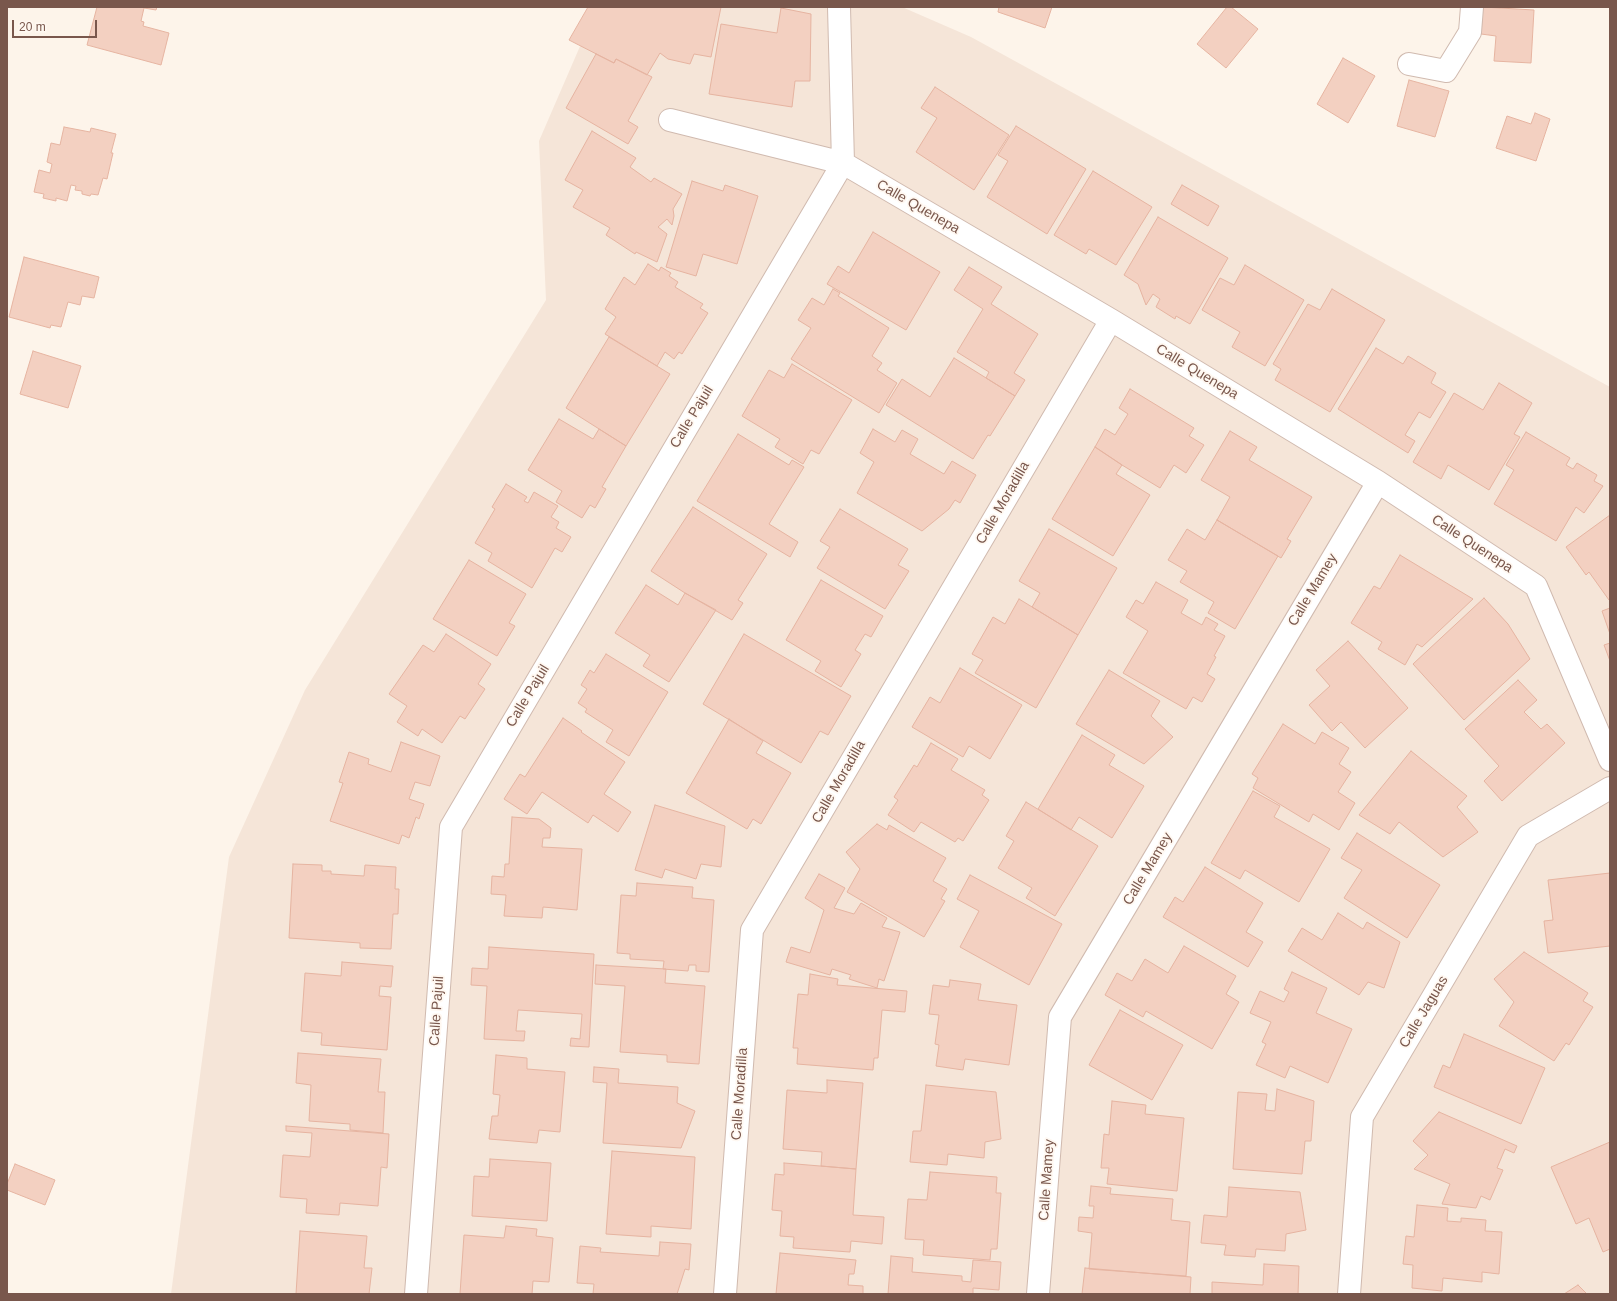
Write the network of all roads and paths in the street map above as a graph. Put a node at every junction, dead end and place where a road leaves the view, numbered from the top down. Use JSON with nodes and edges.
{"nodes":[{"id":1,"x":839,"y":7,"type":"edge"},
{"id":2,"x":1472,"y":7,"type":"edge"},
{"id":3,"x":1409,"y":64,"type":"dead end"},
{"id":4,"x":670,"y":120,"type":"dead end"},
{"id":5,"x":843,"y":163,"type":"junction"},
{"id":6,"x":1111,"y":320,"type":"junction"},
{"id":7,"x":1378,"y":482,"type":"junction"},
{"id":8,"x":1610,"y":760,"type":"edge"},
{"id":9,"x":1610,"y":788,"type":"edge"},
{"id":10,"x":416,"y":1294,"type":"edge"},
{"id":11,"x":725,"y":1294,"type":"edge"},
{"id":12,"x":1038,"y":1294,"type":"edge"},
{"id":13,"x":1349,"y":1294,"type":"edge"}],
"edges":[{"from":1,"to":5,"type":"street"},
{"from":2,"to":3,"type":"street"},
{"from":4,"to":5,"type":"street","name":"Calle Quenepa"},
{"from":5,"to":6,"type":"street","name":"Calle Quenepa"},
{"from":5,"to":10,"type":"street","name":"Calle Pajuil"},
{"from":6,"to":7,"type":"street","name":"Calle Quenepa"},
{"from":6,"to":11,"type":"street","name":"Calle Moradilla"},
{"from":7,"to":8,"type":"street","name":"Calle Quenepa"},
{"from":7,"to":12,"type":"street","name":"Calle Mamey"},
{"from":9,"to":13,"type":"street","name":"Calle Jaguas"}]}
